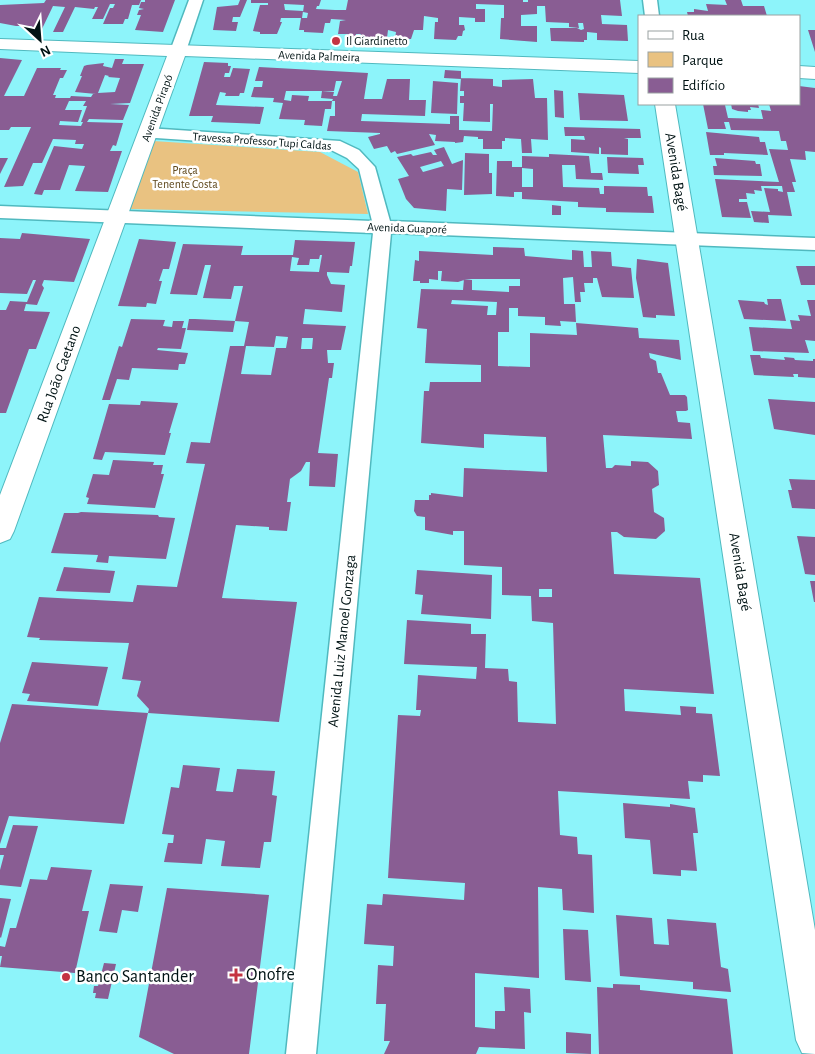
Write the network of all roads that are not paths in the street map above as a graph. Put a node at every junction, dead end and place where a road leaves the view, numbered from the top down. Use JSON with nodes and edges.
{"nodes":[{"id":1,"x":196,"y":0,"type":"edge"},
{"id":2,"x":650,"y":0,"type":"edge"},
{"id":3,"x":652,"y":15,"type":"edge"},
{"id":4,"x":0,"y":44,"type":"edge"},
{"id":5,"x":178,"y":51,"type":"junction"},
{"id":6,"x":638,"y":67,"type":"edge"},
{"id":7,"x":800,"y":72,"type":"edge"},
{"id":8,"x":815,"y":73,"type":"edge"},
{"id":9,"x":665,"y":105,"type":"edge"},
{"id":10,"x":147,"y":133,"type":"junction"},
{"id":11,"x":0,"y":212,"type":"edge"},
{"id":12,"x":117,"y":217,"type":"junction"},
{"id":13,"x":383,"y":227,"type":"junction"},
{"id":14,"x":687,"y":239,"type":"junction"},
{"id":15,"x":815,"y":244,"type":"edge"},
{"id":16,"x":0,"y":531,"type":"edge"},
{"id":17,"x":815,"y":1040,"type":"edge"},
{"id":18,"x":301,"y":1054,"type":"edge"}],
"edges":[{"from":1,"to":5,"type":"street","name":"Avenida Pirapó"},
{"from":2,"to":3,"type":"street"},
{"from":4,"to":5,"type":"street","name":"Avenida Palmeira"},
{"from":5,"to":6,"type":"street","name":"Avenida Palmeira"},
{"from":5,"to":10,"type":"street","name":"Avenida Pirapó"},
{"from":7,"to":8,"type":"street"},
{"from":9,"to":14,"type":"street","name":"Avenida Bagé"},
{"from":10,"to":12,"type":"street","name":"Avenida Pirapó"},
{"from":10,"to":13,"type":"street","name":"Travessa Professor Tupi Caldas"},
{"from":11,"to":12,"type":"street","name":"Avenida Guaporé"},
{"from":12,"to":13,"type":"street","name":"Avenida Guaporé"},
{"from":12,"to":16,"type":"street","name":"Rua João Caetano"},
{"from":13,"to":14,"type":"street","name":"Avenida Guaporé"},
{"from":13,"to":18,"type":"street","name":"Avenida Luiz Manoel Gonzaga"},
{"from":14,"to":15,"type":"street","name":"Avenida Guaporé"},
{"from":14,"to":17,"type":"street","name":"Avenida Bagé"}]}
